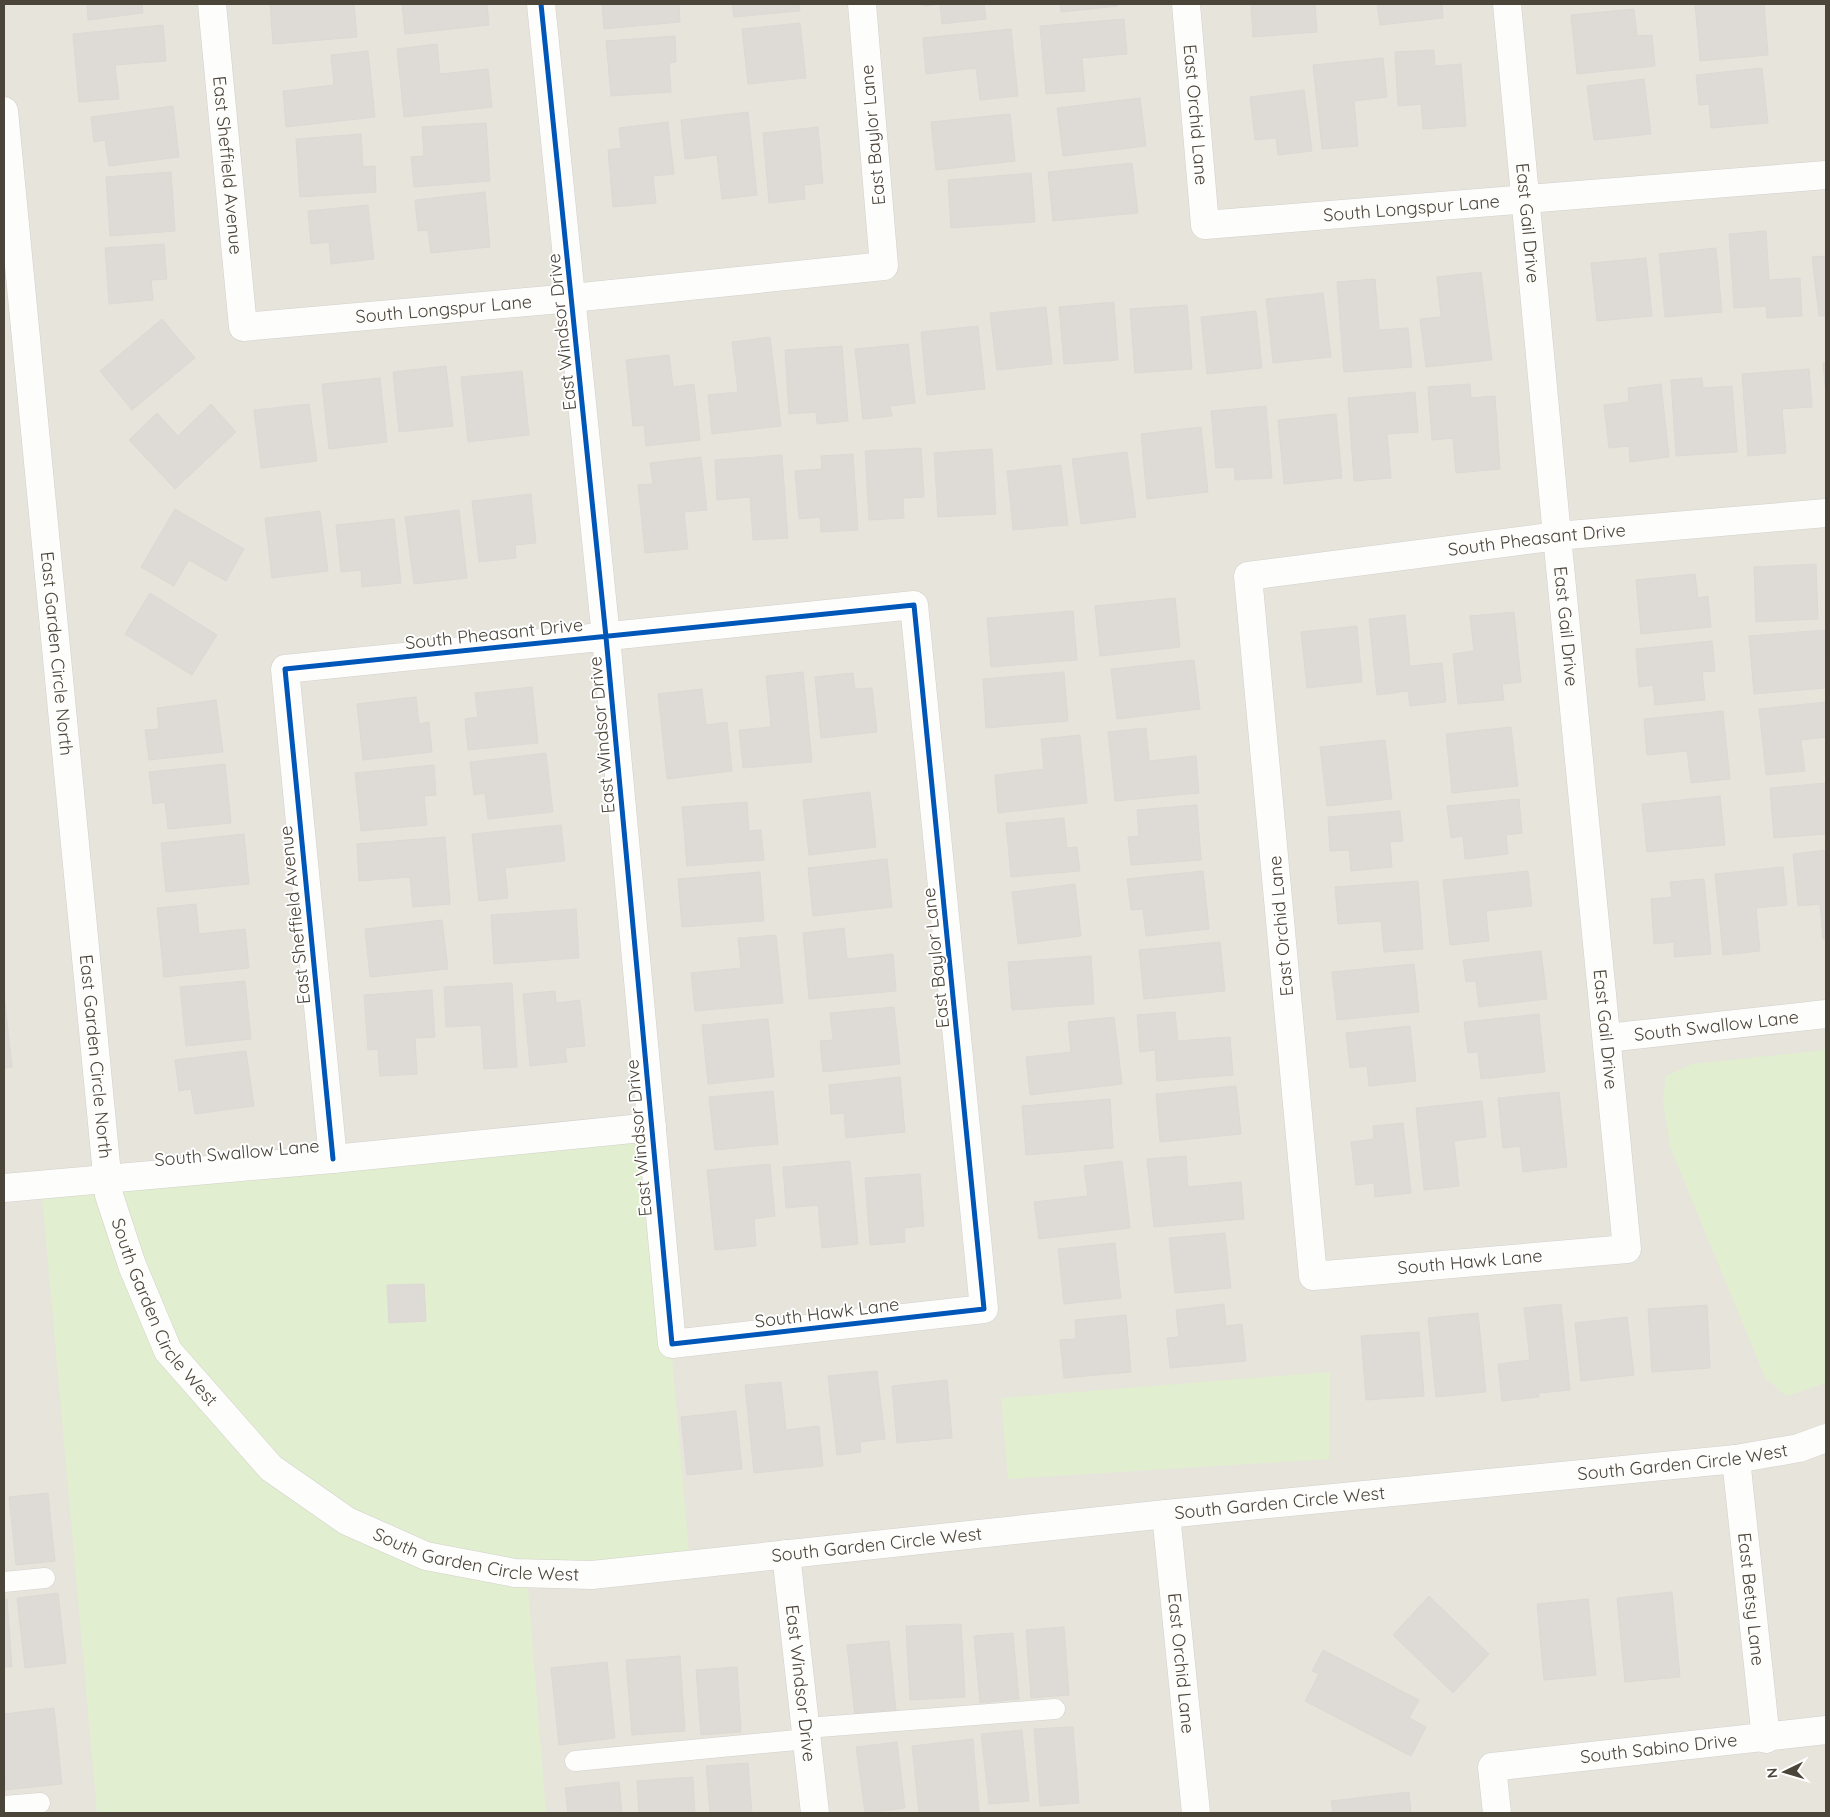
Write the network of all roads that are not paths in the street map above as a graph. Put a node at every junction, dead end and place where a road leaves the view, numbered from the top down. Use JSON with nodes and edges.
{"nodes":[{"id":1,"x":212,"y":4,"type":"edge"},
{"id":2,"x":541,"y":4,"type":"edge"},
{"id":3,"x":862,"y":4,"type":"edge"},
{"id":4,"x":1186,"y":4,"type":"edge"},
{"id":5,"x":1507,"y":4,"type":"edge"},
{"id":6,"x":4,"y":111,"type":"edge"},
{"id":7,"x":1826,"y":175,"type":"edge"},
{"id":8,"x":1526,"y":200,"type":"junction"},
{"id":9,"x":1205,"y":225,"type":"joint"},
{"id":10,"x":884,"y":266,"type":"joint"},
{"id":11,"x":572,"y":298,"type":"junction"},
{"id":12,"x":243,"y":327,"type":"joint"},
{"id":13,"x":1826,"y":513,"type":"edge"},
{"id":14,"x":1557,"y":536,"type":"junction"},
{"id":15,"x":1248,"y":576,"type":"joint"},
{"id":16,"x":914,"y":606,"type":"joint"},
{"id":17,"x":606,"y":637,"type":"junction"},
{"id":18,"x":285,"y":669,"type":"joint"},
{"id":19,"x":1826,"y":1014,"type":"edge"},
{"id":20,"x":1607,"y":1038,"type":"junction"},
{"id":21,"x":652,"y":1127,"type":"junction"},
{"id":22,"x":333,"y":1159,"type":"junction"},
{"id":23,"x":108,"y":1186,"type":"junction"},
{"id":24,"x":4,"y":1188,"type":"edge"},
{"id":25,"x":1627,"y":1249,"type":"joint"},
{"id":26,"x":1313,"y":1276,"type":"joint"},
{"id":27,"x":984,"y":1309,"type":"joint"},
{"id":28,"x":672,"y":1344,"type":"joint"},
{"id":29,"x":1826,"y":1438,"type":"edge"},
{"id":30,"x":1736,"y":1459,"type":"junction"},
{"id":31,"x":1166,"y":1514,"type":"junction"},
{"id":32,"x":786,"y":1554,"type":"junction"},
{"id":33,"x":45,"y":1578,"type":"dead end"},
{"id":34,"x":4,"y":1582,"type":"edge"},
{"id":35,"x":1055,"y":1709,"type":"dead end"},
{"id":36,"x":1826,"y":1730,"type":"edge"},
{"id":37,"x":806,"y":1734,"type":"junction"},
{"id":38,"x":1766,"y":1739,"type":"junction"},
{"id":39,"x":575,"y":1761,"type":"dead end"},
{"id":40,"x":40,"y":1803,"type":"dead end"},
{"id":41,"x":4,"y":1806,"type":"edge"},
{"id":42,"x":815,"y":1813,"type":"edge"},
{"id":43,"x":1196,"y":1813,"type":"edge"},
{"id":44,"x":1497,"y":1813,"type":"edge"}],
"edges":[{"from":1,"to":12,"type":"street","name":"East Sheffield Avenue"},
{"from":2,"to":11,"type":"street","name":"East Windsor Drive"},
{"from":3,"to":10,"type":"street","name":"East Baylor Lane"},
{"from":4,"to":9,"type":"street","name":"East Orchid Lane"},
{"from":5,"to":8,"type":"street","name":"East Gail Drive"},
{"from":6,"to":23,"type":"street","name":"East Garden Circle North"},
{"from":7,"to":8,"type":"street","name":"South Longspur Lane"},
{"from":8,"to":9,"type":"street","name":"South Longspur Lane"},
{"from":8,"to":14,"type":"street","name":"East Gail Drive"},
{"from":10,"to":11,"type":"street","name":"South Longspur Lane"},
{"from":11,"to":12,"type":"street","name":"South Longspur Lane"},
{"from":11,"to":17,"type":"street","name":"East Windsor Drive"},
{"from":13,"to":14,"type":"street","name":"South Pheasant Drive"},
{"from":14,"to":15,"type":"street","name":"South Pheasant Drive"},
{"from":14,"to":20,"type":"street","name":"East Gail Drive"},
{"from":15,"to":26,"type":"street","name":"East Orchid Lane"},
{"from":16,"to":17,"type":"street","name":"South Pheasant Drive"},
{"from":16,"to":27,"type":"street","name":"East Baylor Lane"},
{"from":17,"to":18,"type":"street","name":"South Pheasant Drive"},
{"from":17,"to":21,"type":"street","name":"East Windsor Drive"},
{"from":18,"to":22,"type":"street","name":"East Sheffield Avenue"},
{"from":19,"to":20,"type":"street","name":"South Swallow Lane"},
{"from":20,"to":25,"type":"street","name":"East Gail Drive"},
{"from":21,"to":22,"type":"street","name":"South Swallow Lane"},
{"from":21,"to":28,"type":"street","name":"East Windsor Drive"},
{"from":22,"to":23,"type":"street","name":"South Swallow Lane"},
{"from":23,"to":24,"type":"street","name":"South Swallow Lane"},
{"from":23,"to":32,"type":"street","name":"South Garden Circle West"},
{"from":25,"to":26,"type":"street","name":"South Hawk Lane"},
{"from":27,"to":28,"type":"street","name":"South Hawk Lane"},
{"from":29,"to":30,"type":"street","name":"South Garden Circle West"},
{"from":30,"to":31,"type":"street","name":"South Garden Circle West"},
{"from":30,"to":38,"type":"street","name":"East Betsy Lane"},
{"from":31,"to":32,"type":"street","name":"South Garden Circle West"},
{"from":31,"to":43,"type":"street","name":"East Orchid Lane"},
{"from":32,"to":37,"type":"street","name":"East Windsor Drive"},
{"from":33,"to":34,"type":"lane"},
{"from":35,"to":37,"type":"lane"},
{"from":36,"to":38,"type":"street","name":"South Sabino Drive"},
{"from":37,"to":39,"type":"lane"},
{"from":37,"to":42,"type":"street","name":"East Windsor Drive"},
{"from":38,"to":44,"type":"street","name":"South Sabino Drive"},
{"from":40,"to":41,"type":"lane"}]}
